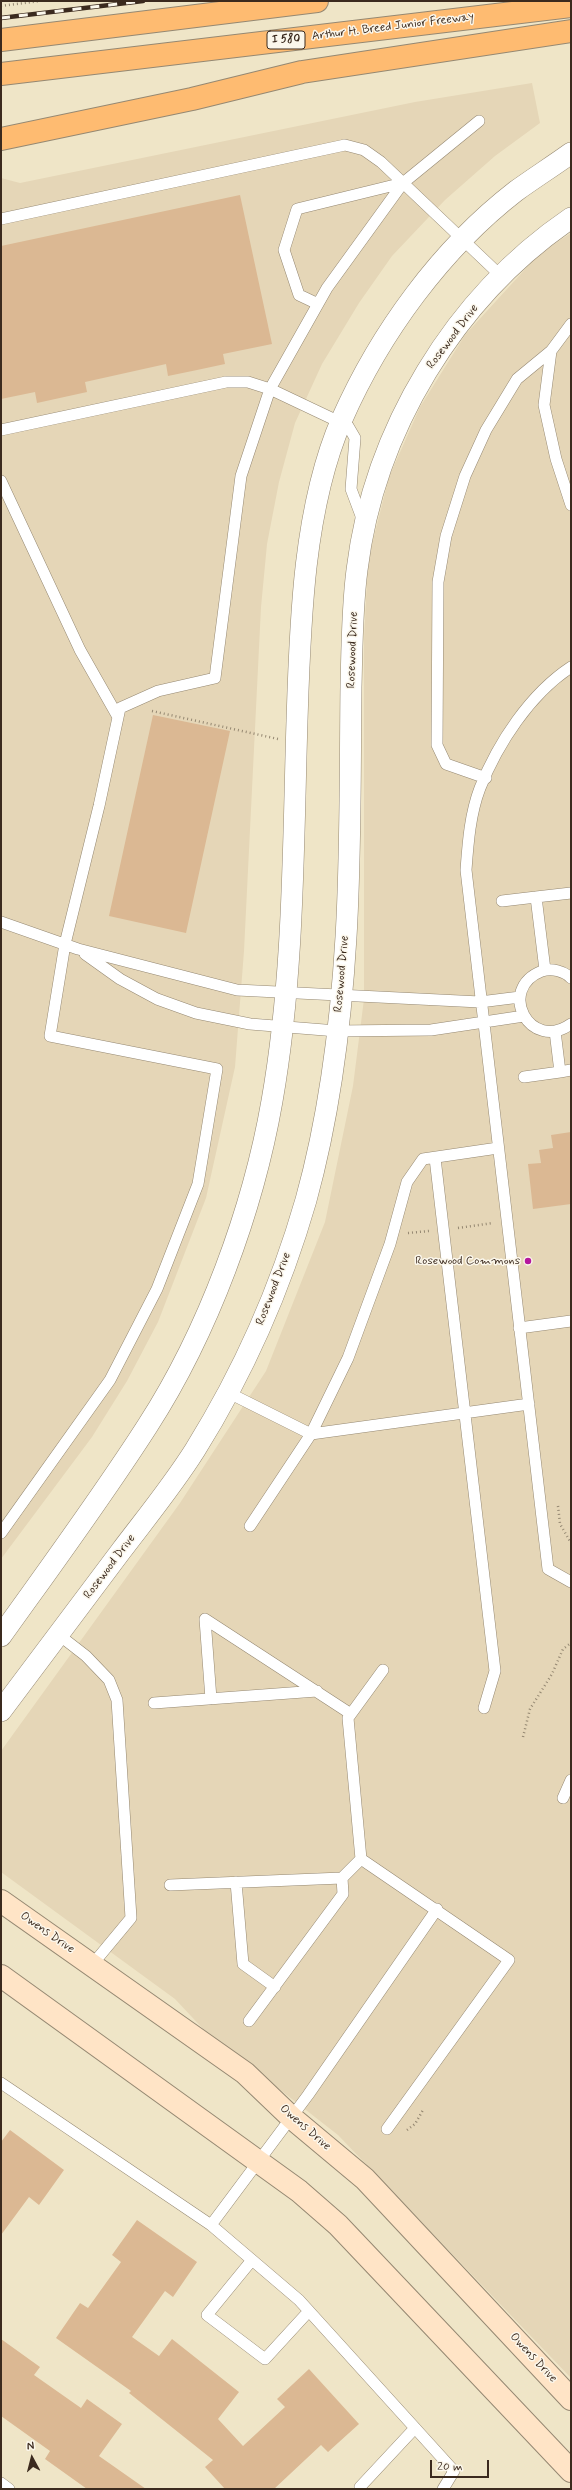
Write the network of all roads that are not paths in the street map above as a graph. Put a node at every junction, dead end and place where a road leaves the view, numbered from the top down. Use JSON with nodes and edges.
{"nodes":[{"id":1,"x":317,"y":1,"type":"edge"},
{"id":2,"x":571,"y":6,"type":"edge"},
{"id":3,"x":571,"y":31,"type":"edge"},
{"id":4,"x":1,"y":40,"type":"edge"},
{"id":5,"x":1,"y":74,"type":"edge"},
{"id":6,"x":478,"y":121,"type":"dead end"},
{"id":7,"x":1,"y":139,"type":"edge"},
{"id":8,"x":571,"y":154,"type":"edge"},
{"id":9,"x":403,"y":183,"type":"junction"},
{"id":10,"x":571,"y":218,"type":"edge"},
{"id":11,"x":1,"y":219,"type":"edge"},
{"id":12,"x":462,"y":241,"type":"junction"},
{"id":13,"x":501,"y":276,"type":"junction"},
{"id":14,"x":318,"y":304,"type":"junction"},
{"id":15,"x":571,"y":324,"type":"edge"},
{"id":16,"x":551,"y":351,"type":"junction"},
{"id":17,"x":270,"y":389,"type":"junction"},
{"id":18,"x":340,"y":422,"type":"junction"},
{"id":19,"x":1,"y":430,"type":"edge"},
{"id":20,"x":1,"y":481,"type":"edge"},
{"id":21,"x":571,"y":505,"type":"edge"},
{"id":22,"x":366,"y":527,"type":"junction"},
{"id":23,"x":571,"y":667,"type":"edge"},
{"id":24,"x":119,"y":714,"type":"junction"},
{"id":25,"x":486,"y":778,"type":"junction"},
{"id":26,"x":571,"y":893,"type":"edge"},
{"id":27,"x":536,"y":896,"type":"junction"},
{"id":28,"x":502,"y":901,"type":"dead end"},
{"id":29,"x":1,"y":922,"type":"edge"},
{"id":30,"x":65,"y":944,"type":"junction"},
{"id":31,"x":78,"y":949,"type":"junction"},
{"id":32,"x":545,"y":970,"type":"junction"},
{"id":33,"x":570,"y":975,"type":"edge"},
{"id":34,"x":285,"y":993,"type":"junction"},
{"id":35,"x":341,"y":995,"type":"junction"},
{"id":36,"x":520,"y":997,"type":"junction"},
{"id":37,"x":480,"y":1002,"type":"junction"},
{"id":38,"x":524,"y":1016,"type":"junction"},
{"id":39,"x":482,"y":1021,"type":"junction"},
{"id":40,"x":571,"y":1024,"type":"edge"},
{"id":41,"x":281,"y":1026,"type":"junction"},
{"id":42,"x":337,"y":1031,"type":"junction"},
{"id":43,"x":555,"y":1031,"type":"junction"},
{"id":44,"x":565,"y":1071,"type":"edge"},
{"id":45,"x":524,"y":1077,"type":"dead end"},
{"id":46,"x":498,"y":1148,"type":"junction"},
{"id":47,"x":435,"y":1158,"type":"junction"},
{"id":48,"x":571,"y":1321,"type":"edge"},
{"id":49,"x":519,"y":1328,"type":"junction"},
{"id":50,"x":227,"y":1392,"type":"junction"},
{"id":51,"x":528,"y":1404,"type":"junction"},
{"id":52,"x":467,"y":1412,"type":"junction"},
{"id":53,"x":311,"y":1434,"type":"junction"},
{"id":54,"x":250,"y":1526,"type":"dead end"},
{"id":55,"x":1,"y":1533,"type":"edge"},
{"id":56,"x":571,"y":1582,"type":"edge"},
{"id":57,"x":58,"y":1635,"type":"junction"},
{"id":58,"x":1,"y":1636,"type":"edge"},
{"id":59,"x":383,"y":1670,"type":"dead end"},
{"id":60,"x":317,"y":1691,"type":"junction"},
{"id":61,"x":211,"y":1699,"type":"junction"},
{"id":62,"x":154,"y":1703,"type":"dead end"},
{"id":63,"x":484,"y":1708,"type":"dead end"},
{"id":64,"x":1,"y":1711,"type":"edge"},
{"id":65,"x":351,"y":1714,"type":"junction"},
{"id":66,"x":571,"y":1780,"type":"edge"},
{"id":67,"x":563,"y":1798,"type":"dead end"},
{"id":68,"x":361,"y":1859,"type":"junction"},
{"id":69,"x":342,"y":1878,"type":"junction"},
{"id":70,"x":236,"y":1882,"type":"junction"},
{"id":71,"x":170,"y":1885,"type":"dead end"},
{"id":72,"x":1,"y":1901,"type":"edge"},
{"id":73,"x":437,"y":1909,"type":"junction"},
{"id":74,"x":92,"y":1965,"type":"junction"},
{"id":75,"x":1,"y":1976,"type":"edge"},
{"id":76,"x":275,"y":1987,"type":"junction"},
{"id":77,"x":249,"y":2021,"type":"dead end"},
{"id":78,"x":1,"y":2083,"type":"edge"},
{"id":79,"x":292,"y":2118,"type":"junction"},
{"id":80,"x":387,"y":2129,"type":"dead end"},
{"id":81,"x":258,"y":2161,"type":"junction"},
{"id":82,"x":211,"y":2224,"type":"junction"},
{"id":83,"x":252,"y":2260,"type":"junction"},
{"id":84,"x":309,"y":2311,"type":"junction"},
{"id":85,"x":571,"y":2399,"type":"edge"},
{"id":86,"x":415,"y":2428,"type":"junction"},
{"id":87,"x":571,"y":2471,"type":"edge"},
{"id":88,"x":1,"y":2483,"type":"edge"},
{"id":89,"x":9,"y":2489,"type":"edge"},
{"id":90,"x":361,"y":2489,"type":"edge"},
{"id":91,"x":443,"y":2489,"type":"edge"}],
"edges":[{"from":1,"to":4,"type":"highway"},
{"from":2,"to":5,"type":"highway","name":"Arthur H. Breed Junior Freeway","number":"I 580"},
{"from":3,"to":7,"type":"highway"},
{"from":6,"to":9,"type":"lane"},
{"from":8,"to":12,"type":"street"},
{"from":9,"to":11,"type":"lane"},
{"from":9,"to":12,"type":"lane"},
{"from":9,"to":14,"type":"lane"},
{"from":9,"to":14,"type":"lane"},
{"from":10,"to":13,"type":"street","name":"Rosewood Drive"},
{"from":12,"to":13,"type":"lane"},
{"from":12,"to":18,"type":"street"},
{"from":13,"to":22,"type":"street","name":"Rosewood Drive"},
{"from":14,"to":17,"type":"lane"},
{"from":15,"to":16,"type":"lane"},
{"from":16,"to":21,"type":"lane"},
{"from":16,"to":25,"type":"lane"},
{"from":17,"to":18,"type":"lane"},
{"from":17,"to":19,"type":"lane"},
{"from":17,"to":24,"type":"lane"},
{"from":18,"to":22,"type":"lane"},
{"from":18,"to":34,"type":"street"},
{"from":20,"to":24,"type":"lane"},
{"from":22,"to":35,"type":"street","name":"Rosewood Drive"},
{"from":23,"to":25,"type":"lane"},
{"from":24,"to":30,"type":"lane"},
{"from":25,"to":37,"type":"lane"},
{"from":26,"to":27,"type":"lane"},
{"from":27,"to":28,"type":"lane"},
{"from":27,"to":32,"type":"lane"},
{"from":29,"to":30,"type":"lane"},
{"from":30,"to":31,"type":"lane"},
{"from":30,"to":55,"type":"lane"},
{"from":31,"to":34,"type":"lane"},
{"from":31,"to":41,"type":"lane"},
{"from":32,"to":33,"type":"lane"},
{"from":32,"to":36,"type":"lane"},
{"from":34,"to":35,"type":"lane"},
{"from":34,"to":41,"type":"street"},
{"from":35,"to":37,"type":"lane"},
{"from":35,"to":42,"type":"street","name":"Rosewood Drive"},
{"from":36,"to":37,"type":"lane"},
{"from":36,"to":38,"type":"lane"},
{"from":37,"to":39,"type":"lane"},
{"from":38,"to":39,"type":"lane"},
{"from":38,"to":43,"type":"lane"},
{"from":39,"to":42,"type":"lane"},
{"from":39,"to":46,"type":"lane"},
{"from":40,"to":43,"type":"lane"},
{"from":41,"to":42,"type":"lane"},
{"from":41,"to":58,"type":"street"},
{"from":42,"to":50,"type":"street","name":"Rosewood Drive"},
{"from":43,"to":44,"type":"lane"},
{"from":44,"to":45,"type":"lane"},
{"from":46,"to":47,"type":"lane"},
{"from":46,"to":49,"type":"lane"},
{"from":47,"to":52,"type":"lane"},
{"from":47,"to":53,"type":"lane"},
{"from":48,"to":49,"type":"lane"},
{"from":49,"to":51,"type":"lane"},
{"from":50,"to":53,"type":"lane"},
{"from":50,"to":57,"type":"street","name":"Rosewood Drive"},
{"from":51,"to":52,"type":"lane"},
{"from":51,"to":56,"type":"lane"},
{"from":52,"to":53,"type":"lane"},
{"from":52,"to":63,"type":"lane"},
{"from":53,"to":54,"type":"lane"},
{"from":57,"to":64,"type":"street","name":"Rosewood Drive"},
{"from":57,"to":74,"type":"lane"},
{"from":59,"to":65,"type":"lane"},
{"from":60,"to":61,"type":"lane"},
{"from":60,"to":61,"type":"lane"},
{"from":60,"to":65,"type":"lane"},
{"from":61,"to":62,"type":"lane"},
{"from":65,"to":68,"type":"lane"},
{"from":66,"to":67,"type":"lane"},
{"from":68,"to":69,"type":"lane"},
{"from":68,"to":73,"type":"lane"},
{"from":69,"to":70,"type":"lane"},
{"from":69,"to":76,"type":"lane"},
{"from":70,"to":71,"type":"lane"},
{"from":70,"to":76,"type":"lane"},
{"from":72,"to":74,"type":"street","name":"Owens Drive"},
{"from":73,"to":79,"type":"lane"},
{"from":73,"to":80,"type":"lane"},
{"from":74,"to":79,"type":"street","name":"Owens Drive"},
{"from":75,"to":81,"type":"street"},
{"from":76,"to":77,"type":"lane"},
{"from":78,"to":82,"type":"lane"},
{"from":79,"to":81,"type":"lane"},
{"from":79,"to":85,"type":"street","name":"Owens Drive"},
{"from":81,"to":82,"type":"lane"},
{"from":81,"to":87,"type":"street"},
{"from":82,"to":83,"type":"lane"},
{"from":83,"to":84,"type":"lane"},
{"from":83,"to":84,"type":"lane"},
{"from":84,"to":86,"type":"lane"},
{"from":86,"to":90,"type":"lane"},
{"from":86,"to":91,"type":"lane"},
{"from":88,"to":89,"type":"lane"}]}
